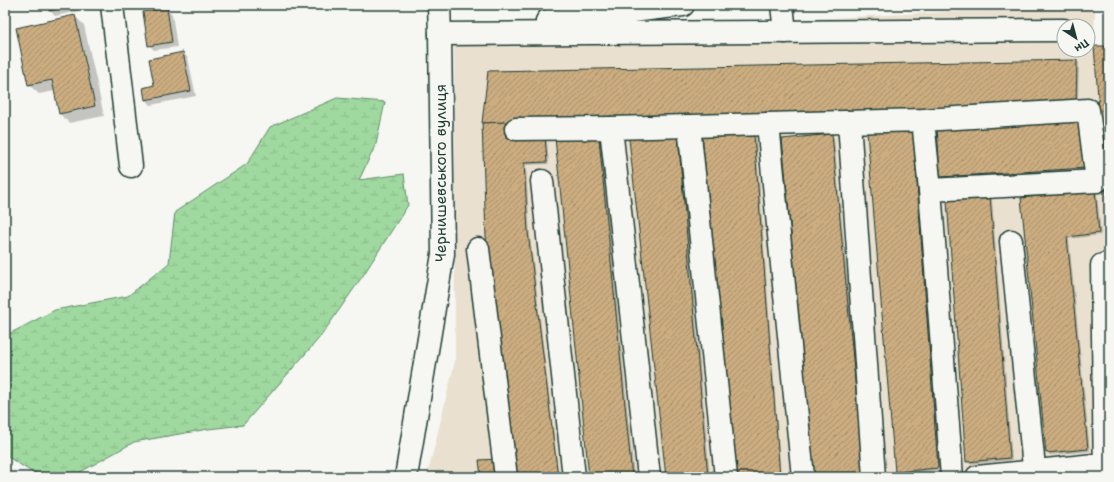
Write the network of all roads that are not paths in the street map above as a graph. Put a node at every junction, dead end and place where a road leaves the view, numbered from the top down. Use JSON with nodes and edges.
{"nodes":[{"id":1,"x":112,"y":5,"type":"edge"},
{"id":2,"x":439,"y":5,"type":"edge"},
{"id":3,"x":683,"y":5,"type":"edge"},
{"id":4,"x":782,"y":5,"type":"edge"},
{"id":5,"x":1056,"y":30,"type":"edge"},
{"id":6,"x":785,"y":32,"type":"junction"},
{"id":7,"x":440,"y":34,"type":"junction"},
{"id":8,"x":923,"y":120,"type":"junction"},
{"id":9,"x":849,"y":122,"type":"junction"},
{"id":10,"x":768,"y":124,"type":"junction"},
{"id":11,"x":689,"y":126,"type":"junction"},
{"id":12,"x":611,"y":128,"type":"junction"},
{"id":13,"x":516,"y":129,"type":"dead end"},
{"id":14,"x":131,"y":166,"type":"dead end"},
{"id":15,"x":542,"y":181,"type":"dead end"},
{"id":16,"x":930,"y":190,"type":"junction"},
{"id":17,"x":1011,"y":241,"type":"dead end"},
{"id":18,"x":478,"y":249,"type":"dead end"},
{"id":19,"x":1109,"y":264,"type":"edge"},
{"id":20,"x":1104,"y":470,"type":"edge"},
{"id":21,"x":1035,"y":474,"type":"edge"},
{"id":22,"x":406,"y":477,"type":"edge"},
{"id":23,"x":506,"y":477,"type":"edge"},
{"id":24,"x":574,"y":477,"type":"edge"},
{"id":25,"x":649,"y":477,"type":"edge"},
{"id":26,"x":726,"y":477,"type":"edge"},
{"id":27,"x":803,"y":477,"type":"edge"},
{"id":28,"x":874,"y":477,"type":"edge"},
{"id":29,"x":952,"y":477,"type":"edge"},
{"id":30,"x":977,"y":477,"type":"edge"}],
"edges":[{"from":1,"to":14,"type":"street"},
{"from":2,"to":7,"type":"street","name":"Чернишевського вулиця"},
{"from":3,"to":7,"type":"street"},
{"from":4,"to":6,"type":"street"},
{"from":5,"to":6,"type":"street"},
{"from":6,"to":7,"type":"street"},
{"from":7,"to":22,"type":"street","name":"Чернишевського вулиця"},
{"from":8,"to":9,"type":"street"},
{"from":8,"to":16,"type":"street"},
{"from":8,"to":16,"type":"street"},
{"from":9,"to":10,"type":"street"},
{"from":9,"to":28,"type":"street"},
{"from":10,"to":11,"type":"street"},
{"from":10,"to":27,"type":"street"},
{"from":11,"to":12,"type":"street"},
{"from":11,"to":26,"type":"street"},
{"from":12,"to":13,"type":"street"},
{"from":12,"to":25,"type":"street"},
{"from":15,"to":24,"type":"street"},
{"from":16,"to":29,"type":"street"},
{"from":17,"to":21,"type":"street"},
{"from":18,"to":23,"type":"street"},
{"from":19,"to":20,"type":"street"},
{"from":20,"to":21,"type":"street"},
{"from":21,"to":30,"type":"street"}]}
